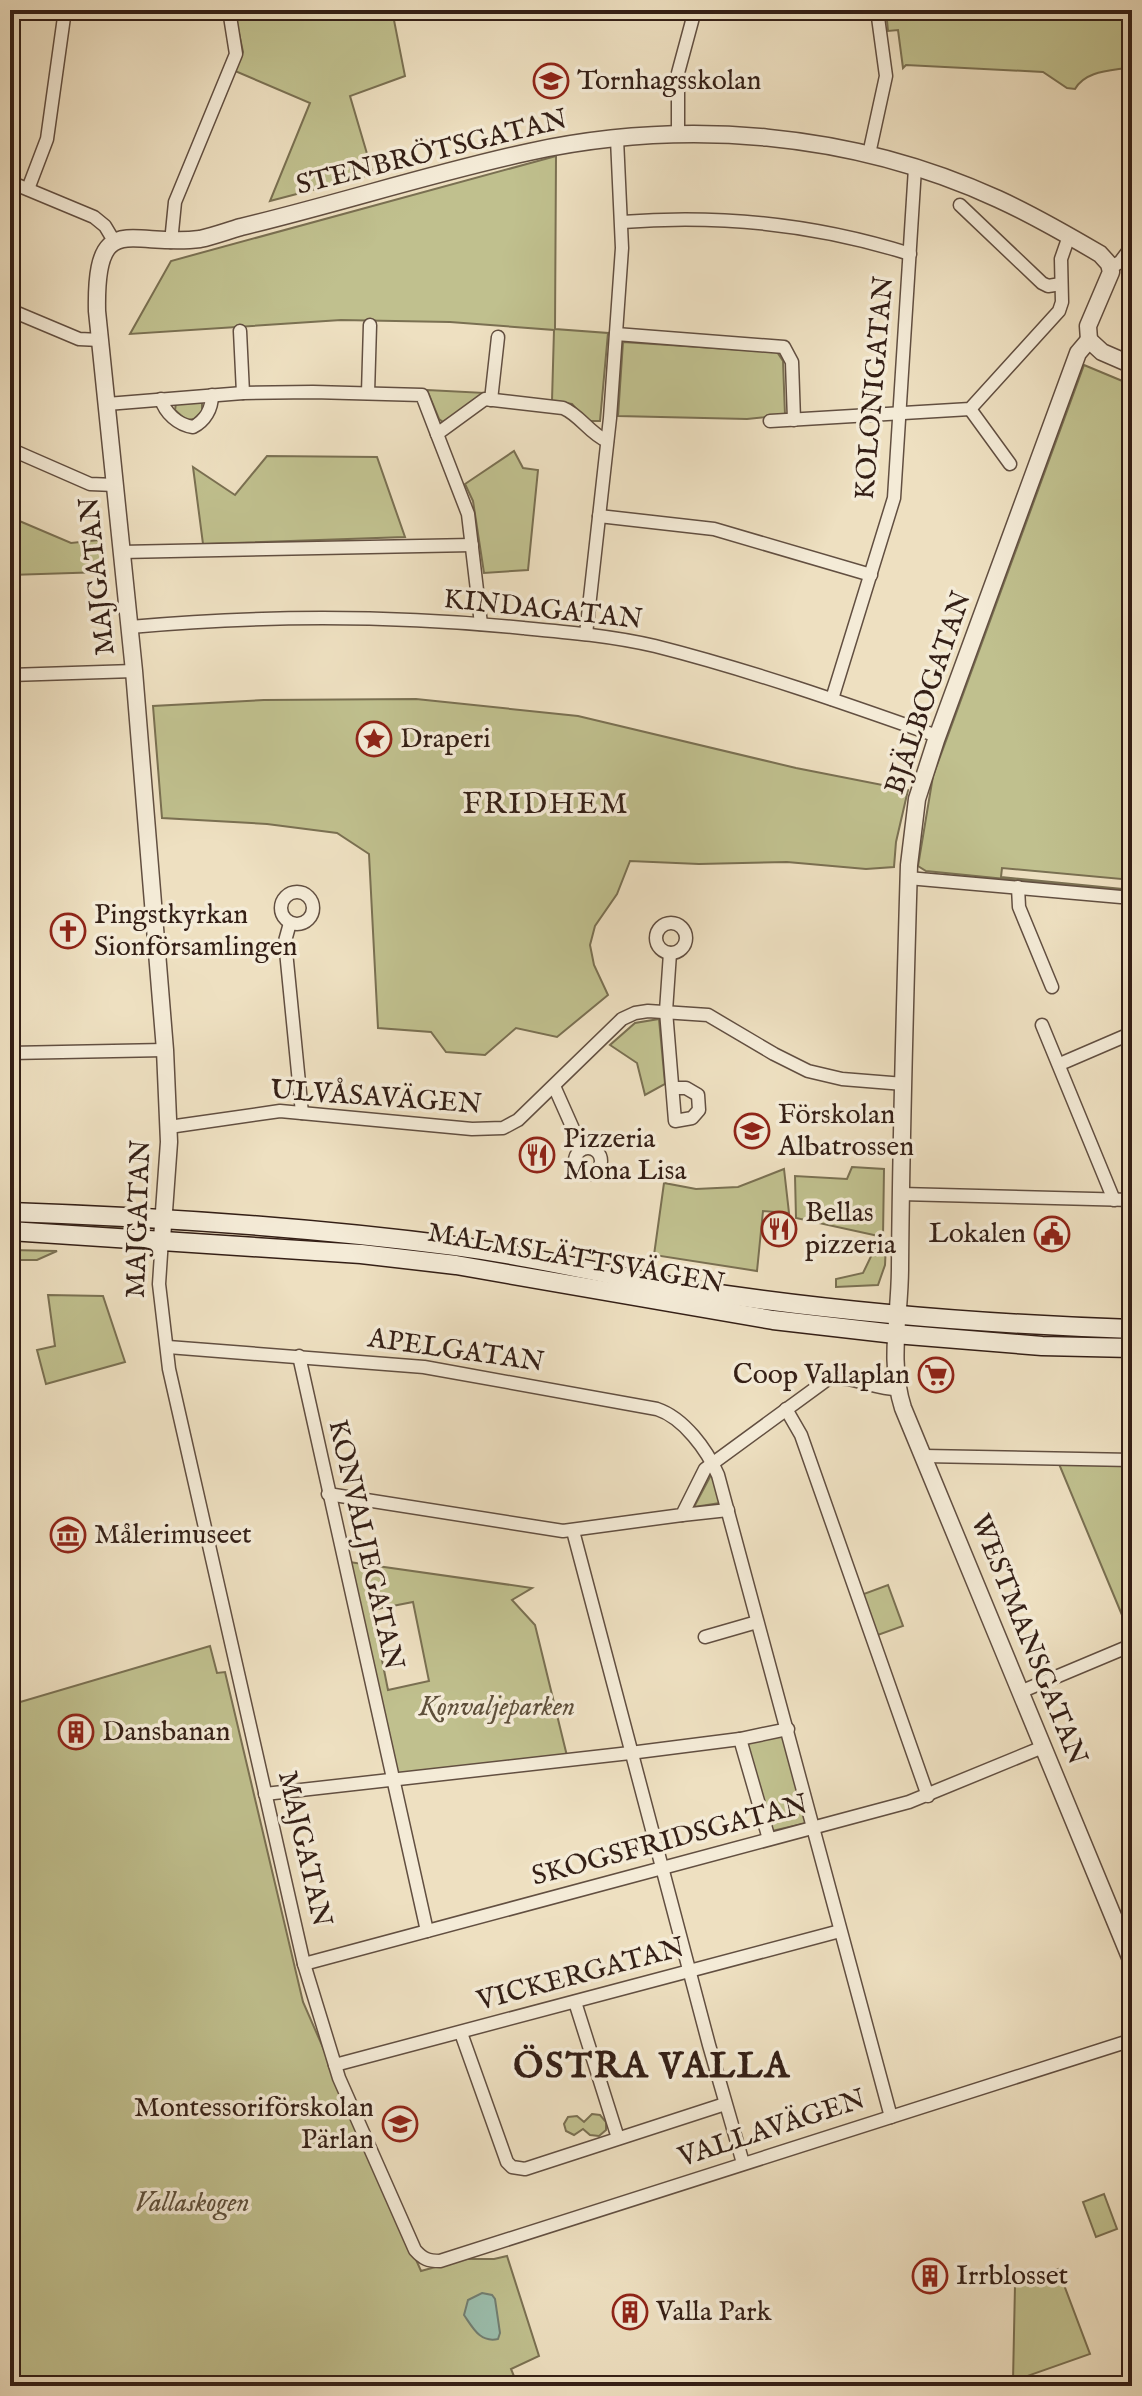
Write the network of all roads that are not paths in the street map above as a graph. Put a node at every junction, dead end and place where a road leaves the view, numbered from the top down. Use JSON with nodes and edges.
{"nodes":[{"id":1,"x":65,"y":10,"type":"edge"},
{"id":2,"x":229,"y":10,"type":"edge"},
{"id":3,"x":695,"y":10,"type":"edge"},
{"id":4,"x":877,"y":10,"type":"edge"},
{"id":5,"x":678,"y":134,"type":"junction"},
{"id":6,"x":617,"y":139,"type":"junction"},
{"id":7,"x":869,"y":154,"type":"junction"},
{"id":8,"x":915,"y":168,"type":"junction"},
{"id":9,"x":10,"y":182,"type":"edge"},
{"id":10,"x":28,"y":189,"type":"junction"},
{"id":11,"x":960,"y":205,"type":"dead end"},
{"id":12,"x":622,"y":222,"type":"junction"},
{"id":13,"x":1069,"y":236,"type":"junction"},
{"id":14,"x":114,"y":241,"type":"junction"},
{"id":15,"x":171,"y":242,"type":"junction"},
{"id":16,"x":1132,"y":246,"type":"edge"},
{"id":17,"x":910,"y":254,"type":"junction"},
{"id":18,"x":1110,"y":268,"type":"junction"},
{"id":19,"x":1061,"y":284,"type":"junction"},
{"id":20,"x":10,"y":310,"type":"edge"},
{"id":21,"x":370,"y":325,"type":"dead end"},
{"id":22,"x":240,"y":331,"type":"dead end"},
{"id":23,"x":616,"y":334,"type":"junction"},
{"id":24,"x":498,"y":337,"type":"dead end"},
{"id":25,"x":100,"y":340,"type":"junction"},
{"id":26,"x":1089,"y":340,"type":"junction"},
{"id":27,"x":1132,"y":365,"type":"edge"},
{"id":28,"x":243,"y":393,"type":"junction"},
{"id":29,"x":368,"y":393,"type":"junction"},
{"id":30,"x":212,"y":395,"type":"junction"},
{"id":31,"x":161,"y":399,"type":"junction"},
{"id":32,"x":491,"y":400,"type":"junction"},
{"id":33,"x":107,"y":404,"type":"junction"},
{"id":34,"x":970,"y":409,"type":"junction"},
{"id":35,"x":898,"y":414,"type":"junction"},
{"id":36,"x":794,"y":420,"type":"junction"},
{"id":37,"x":770,"y":421,"type":"dead end"},
{"id":38,"x":437,"y":434,"type":"junction"},
{"id":39,"x":607,"y":441,"type":"junction"},
{"id":40,"x":10,"y":449,"type":"edge"},
{"id":41,"x":1010,"y":464,"type":"dead end"},
{"id":42,"x":115,"y":485,"type":"junction"},
{"id":43,"x":599,"y":516,"type":"junction"},
{"id":44,"x":472,"y":545,"type":"junction"},
{"id":45,"x":121,"y":552,"type":"junction"},
{"id":46,"x":871,"y":575,"type":"junction"},
{"id":47,"x":481,"y":624,"type":"junction"},
{"id":48,"x":130,"y":627,"type":"junction"},
{"id":49,"x":586,"y":634,"type":"junction"},
{"id":50,"x":134,"y":671,"type":"junction"},
{"id":51,"x":10,"y":675,"type":"edge"},
{"id":52,"x":832,"y":699,"type":"junction"},
{"id":53,"x":937,"y":736,"type":"junction"},
{"id":54,"x":908,"y":878,"type":"junction"},
{"id":55,"x":1018,"y":887,"type":"junction"},
{"id":56,"x":1132,"y":898,"type":"edge"},
{"id":57,"x":290,"y":923,"type":"dead end"},
{"id":58,"x":670,"y":953,"type":"dead end"},
{"id":59,"x":1052,"y":987,"type":"dead end"},
{"id":60,"x":666,"y":1011,"type":"junction"},
{"id":61,"x":1042,"y":1025,"type":"dead end"},
{"id":62,"x":1132,"y":1033,"type":"edge"},
{"id":63,"x":165,"y":1050,"type":"junction"},
{"id":64,"x":10,"y":1053,"type":"edge"},
{"id":65,"x":1060,"y":1064,"type":"junction"},
{"id":66,"x":904,"y":1084,"type":"junction"},
{"id":67,"x":554,"y":1086,"type":"junction"},
{"id":68,"x":673,"y":1088,"type":"dead end"},
{"id":69,"x":302,"y":1113,"type":"junction"},
{"id":70,"x":169,"y":1127,"type":"junction"},
{"id":71,"x":582,"y":1149,"type":"dead end"},
{"id":72,"x":901,"y":1194,"type":"junction"},
{"id":73,"x":1114,"y":1200,"type":"junction"},
{"id":74,"x":1132,"y":1200,"type":"edge"},
{"id":75,"x":10,"y":1212,"type":"edge"},
{"id":76,"x":164,"y":1220,"type":"junction"},
{"id":77,"x":10,"y":1231,"type":"edge"},
{"id":78,"x":162,"y":1239,"type":"junction"},
{"id":79,"x":897,"y":1313,"type":"junction"},
{"id":80,"x":1132,"y":1329,"type":"edge"},
{"id":81,"x":895,"y":1334,"type":"junction"},
{"id":82,"x":168,"y":1347,"type":"junction"},
{"id":83,"x":1132,"y":1348,"type":"edge"},
{"id":84,"x":299,"y":1356,"type":"junction"},
{"id":85,"x":897,"y":1389,"type":"junction"},
{"id":86,"x":786,"y":1409,"type":"junction"},
{"id":87,"x":924,"y":1456,"type":"junction"},
{"id":88,"x":1132,"y":1460,"type":"edge"},
{"id":89,"x":712,"y":1463,"type":"junction"},
{"id":90,"x":328,"y":1494,"type":"junction"},
{"id":91,"x":728,"y":1510,"type":"junction"},
{"id":92,"x":682,"y":1515,"type":"junction"},
{"id":93,"x":573,"y":1531,"type":"junction"},
{"id":94,"x":757,"y":1622,"type":"junction"},
{"id":95,"x":705,"y":1637,"type":"dead end"},
{"id":96,"x":1132,"y":1645,"type":"edge"},
{"id":97,"x":1020,"y":1692,"type":"junction"},
{"id":98,"x":788,"y":1729,"type":"junction"},
{"id":99,"x":740,"y":1739,"type":"junction"},
{"id":100,"x":1043,"y":1747,"type":"junction"},
{"id":101,"x":630,"y":1753,"type":"junction"},
{"id":102,"x":393,"y":1779,"type":"junction"},
{"id":103,"x":265,"y":1794,"type":"junction"},
{"id":104,"x":928,"y":1796,"type":"junction"},
{"id":105,"x":813,"y":1827,"type":"junction"},
{"id":106,"x":769,"y":1839,"type":"junction"},
{"id":107,"x":662,"y":1869,"type":"junction"},
{"id":108,"x":427,"y":1931,"type":"junction"},
{"id":109,"x":840,"y":1931,"type":"junction"},
{"id":110,"x":1132,"y":1962,"type":"edge"},
{"id":111,"x":304,"y":1964,"type":"junction"},
{"id":112,"x":689,"y":1971,"type":"junction"},
{"id":113,"x":575,"y":2002,"type":"junction"},
{"id":114,"x":461,"y":2033,"type":"junction"},
{"id":115,"x":1132,"y":2040,"type":"edge"},
{"id":116,"x":335,"y":2065,"type":"junction"},
{"id":117,"x":725,"y":2104,"type":"junction"},
{"id":118,"x":891,"y":2117,"type":"junction"},
{"id":119,"x":618,"y":2138,"type":"junction"},
{"id":120,"x":743,"y":2163,"type":"junction"},
{"id":121,"x":426,"y":2260,"type":"joint"},
{"id":122,"x":1132,"y":2382,"type":"edge"},
{"id":123,"x":1122,"y":2386,"type":"edge"}],
"edges":[{"from":1,"to":10,"type":"street"},
{"from":2,"to":15,"type":"street"},
{"from":3,"to":5,"type":"street"},
{"from":4,"to":7,"type":"street"},
{"from":5,"to":6,"type":"street","name":"STENBRÖTSGATAN"},
{"from":5,"to":7,"type":"street","name":"STENBRÖTSGATAN"},
{"from":6,"to":12,"type":"street"},
{"from":6,"to":15,"type":"street","name":"STENBRÖTSGATAN"},
{"from":7,"to":8,"type":"street","name":"STENBRÖTSGATAN"},
{"from":8,"to":13,"type":"street","name":"STENBRÖTSGATAN"},
{"from":8,"to":17,"type":"street","name":"KOLONIGATAN"},
{"from":9,"to":10,"type":"street"},
{"from":10,"to":14,"type":"street"},
{"from":11,"to":19,"type":"street"},
{"from":12,"to":17,"type":"street"},
{"from":12,"to":23,"type":"street"},
{"from":13,"to":18,"type":"street","name":"STENBRÖTSGATAN"},
{"from":13,"to":19,"type":"street"},
{"from":14,"to":15,"type":"street","name":"STENBRÖTSGATAN"},
{"from":14,"to":25,"type":"street","name":"MAJGATAN"},
{"from":16,"to":18,"type":"street","name":"BJÄLBOGATAN"},
{"from":17,"to":35,"type":"street","name":"KOLONIGATAN"},
{"from":18,"to":26,"type":"street","name":"BJÄLBOGATAN"},
{"from":19,"to":34,"type":"street"},
{"from":20,"to":25,"type":"street"},
{"from":21,"to":29,"type":"street"},
{"from":22,"to":28,"type":"street"},
{"from":23,"to":36,"type":"street"},
{"from":23,"to":39,"type":"street"},
{"from":24,"to":32,"type":"street"},
{"from":25,"to":33,"type":"street","name":"MAJGATAN"},
{"from":26,"to":27,"type":"street"},
{"from":26,"to":53,"type":"street","name":"BJÄLBOGATAN"},
{"from":28,"to":29,"type":"street"},
{"from":28,"to":30,"type":"street"},
{"from":29,"to":38,"type":"street"},
{"from":30,"to":31,"type":"street"},
{"from":30,"to":31,"type":"street"},
{"from":31,"to":33,"type":"street"},
{"from":32,"to":38,"type":"street"},
{"from":32,"to":39,"type":"street"},
{"from":33,"to":42,"type":"street","name":"MAJGATAN"},
{"from":34,"to":35,"type":"street"},
{"from":34,"to":41,"type":"street"},
{"from":35,"to":36,"type":"street"},
{"from":35,"to":46,"type":"street","name":"KOLONIGATAN"},
{"from":36,"to":37,"type":"street"},
{"from":38,"to":44,"type":"street"},
{"from":39,"to":43,"type":"street"},
{"from":40,"to":42,"type":"street"},
{"from":42,"to":45,"type":"street","name":"MAJGATAN"},
{"from":43,"to":46,"type":"street"},
{"from":43,"to":49,"type":"street"},
{"from":44,"to":45,"type":"street","name":"KINDAGATAN"},
{"from":44,"to":47,"type":"street"},
{"from":45,"to":48,"type":"street","name":"MAJGATAN"},
{"from":46,"to":52,"type":"street","name":"KOLONIGATAN"},
{"from":47,"to":48,"type":"street","name":"KINDAGATAN"},
{"from":47,"to":49,"type":"street","name":"KINDAGATAN"},
{"from":48,"to":50,"type":"street","name":"MAJGATAN"},
{"from":49,"to":52,"type":"street","name":"KINDAGATAN"},
{"from":50,"to":51,"type":"street"},
{"from":50,"to":63,"type":"street","name":"MAJGATAN"},
{"from":52,"to":53,"type":"street","name":"KINDAGATAN"},
{"from":53,"to":54,"type":"street","name":"BJÄLBOGATAN"},
{"from":54,"to":55,"type":"street"},
{"from":54,"to":66,"type":"street","name":"BJÄLBOGATAN"},
{"from":55,"to":56,"type":"street"},
{"from":55,"to":59,"type":"street"},
{"from":57,"to":69,"type":"street"},
{"from":58,"to":60,"type":"street"},
{"from":60,"to":66,"type":"street","name":"ULVÅSAVÄGEN"},
{"from":60,"to":67,"type":"street","name":"ULVÅSAVÄGEN"},
{"from":60,"to":68,"type":"street"},
{"from":61,"to":65,"type":"street"},
{"from":62,"to":65,"type":"street"},
{"from":63,"to":64,"type":"street"},
{"from":63,"to":70,"type":"street","name":"MAJGATAN"},
{"from":65,"to":73,"type":"street"},
{"from":66,"to":72,"type":"street","name":"BJÄLBOGATAN"},
{"from":67,"to":69,"type":"street","name":"ULVÅSAVÄGEN"},
{"from":67,"to":71,"type":"street"},
{"from":69,"to":70,"type":"street","name":"ULVÅSAVÄGEN"},
{"from":70,"to":76,"type":"street","name":"MAJGATAN"},
{"from":72,"to":73,"type":"street"},
{"from":72,"to":79,"type":"street","name":"BJÄLBOGATAN"},
{"from":73,"to":74,"type":"street"},
{"from":75,"to":76,"type":"main road","name":"MALMSLÄTTSVÄGEN"},
{"from":76,"to":78,"type":"street","name":"MAJGATAN"},
{"from":76,"to":79,"type":"main road","name":"MALMSLÄTTSVÄGEN"},
{"from":77,"to":78,"type":"main road","name":"MALMSLÄTTSVÄGEN"},
{"from":78,"to":81,"type":"main road","name":"MALMSLÄTTSVÄGEN"},
{"from":78,"to":82,"type":"street","name":"MAJGATAN"},
{"from":79,"to":80,"type":"main road","name":"MALMSLÄTTSVÄGEN"},
{"from":79,"to":81,"type":"street","name":"BJÄLBOGATAN"},
{"from":81,"to":83,"type":"main road","name":"MALMSLÄTTSVÄGEN"},
{"from":81,"to":85,"type":"street","name":"WESTMANSGATAN"},
{"from":82,"to":84,"type":"street","name":"APELGATAN"},
{"from":82,"to":103,"type":"street","name":"MAJGATAN"},
{"from":84,"to":89,"type":"street","name":"APELGATAN"},
{"from":84,"to":90,"type":"street","name":"KONVALJEGATAN"},
{"from":85,"to":86,"type":"street"},
{"from":85,"to":87,"type":"street","name":"WESTMANSGATAN"},
{"from":86,"to":89,"type":"street"},
{"from":86,"to":104,"type":"street"},
{"from":87,"to":88,"type":"street"},
{"from":87,"to":97,"type":"street","name":"WESTMANSGATAN"},
{"from":89,"to":91,"type":"street","name":"APELGATAN"},
{"from":89,"to":92,"type":"street"},
{"from":90,"to":93,"type":"street"},
{"from":90,"to":102,"type":"street","name":"KONVALJEGATAN"},
{"from":91,"to":92,"type":"street"},
{"from":91,"to":94,"type":"street","name":"APELGATAN"},
{"from":92,"to":93,"type":"street"},
{"from":93,"to":101,"type":"street"},
{"from":94,"to":95,"type":"street"},
{"from":94,"to":98,"type":"street","name":"APELGATAN"},
{"from":96,"to":97,"type":"street"},
{"from":97,"to":100,"type":"street","name":"WESTMANSGATAN"},
{"from":98,"to":99,"type":"street"},
{"from":98,"to":105,"type":"street","name":"APELGATAN"},
{"from":99,"to":101,"type":"street"},
{"from":99,"to":106,"type":"street"},
{"from":100,"to":104,"type":"street","name":"SKOGSFRIDSGATAN"},
{"from":100,"to":110,"type":"street","name":"WESTMANSGATAN"},
{"from":101,"to":102,"type":"street"},
{"from":101,"to":107,"type":"street"},
{"from":102,"to":103,"type":"street"},
{"from":102,"to":108,"type":"street","name":"KONVALJEGATAN"},
{"from":103,"to":111,"type":"street","name":"MAJGATAN"},
{"from":104,"to":105,"type":"street","name":"SKOGSFRIDSGATAN"},
{"from":105,"to":106,"type":"street","name":"SKOGSFRIDSGATAN"},
{"from":105,"to":109,"type":"street","name":"APELGATAN"},
{"from":106,"to":107,"type":"street","name":"SKOGSFRIDSGATAN"},
{"from":107,"to":108,"type":"street","name":"SKOGSFRIDSGATAN"},
{"from":107,"to":112,"type":"street"},
{"from":108,"to":111,"type":"street","name":"SKOGSFRIDSGATAN"},
{"from":109,"to":112,"type":"street","name":"VICKERGATAN"},
{"from":109,"to":118,"type":"street","name":"APELGATAN"},
{"from":111,"to":116,"type":"street","name":"MAJGATAN"},
{"from":112,"to":113,"type":"street","name":"VICKERGATAN"},
{"from":112,"to":117,"type":"street"},
{"from":113,"to":114,"type":"street","name":"VICKERGATAN"},
{"from":113,"to":119,"type":"street"},
{"from":114,"to":116,"type":"street","name":"VICKERGATAN"},
{"from":114,"to":119,"type":"street"},
{"from":115,"to":118,"type":"street","name":"VALLAVÄGEN"},
{"from":116,"to":121,"type":"street","name":"MAJGATAN"},
{"from":117,"to":119,"type":"street"},
{"from":117,"to":120,"type":"street"},
{"from":118,"to":120,"type":"street","name":"VALLAVÄGEN"},
{"from":120,"to":121,"type":"street","name":"VALLAVÄGEN"},
{"from":122,"to":123,"type":"street"}]}
